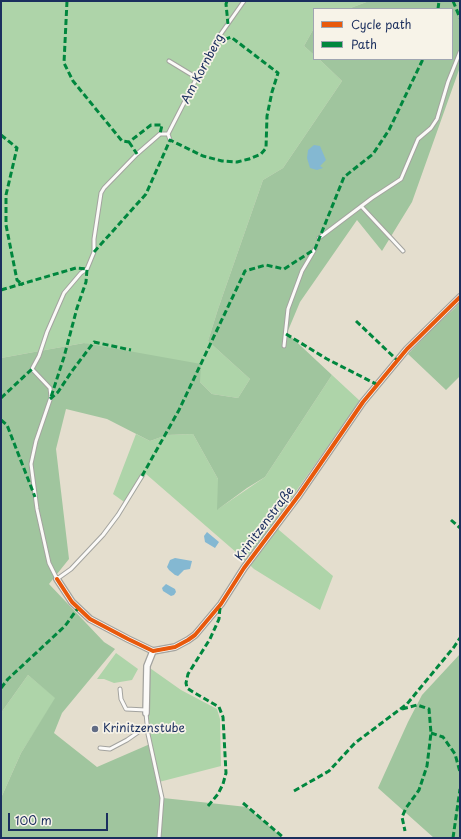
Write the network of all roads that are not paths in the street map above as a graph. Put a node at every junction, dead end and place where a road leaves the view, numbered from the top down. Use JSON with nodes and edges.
{"nodes":[{"id":1,"x":244,"y":1,"type":"edge"},
{"id":2,"x":460,"y":52,"type":"edge"},
{"id":3,"x":168,"y":61,"type":"dead end"},
{"id":4,"x":197,"y":78,"type":"junction"},
{"id":5,"x":168,"y":134,"type":"junction"},
{"id":6,"x":170,"y":140,"type":"dead end"},
{"id":7,"x":361,"y":206,"type":"junction"},
{"id":8,"x":320,"y":238,"type":"dead end"},
{"id":9,"x":315,"y":249,"type":"dead end"},
{"id":10,"x":403,"y":250,"type":"dead end"},
{"id":11,"x":460,"y":298,"type":"edge"},
{"id":12,"x":284,"y":346,"type":"dead end"},
{"id":13,"x":142,"y":476,"type":"dead end"},
{"id":14,"x":57,"y":580,"type":"junction"},
{"id":15,"x":153,"y":650,"type":"junction"},
{"id":16,"x":120,"y":689,"type":"dead end"},
{"id":17,"x":146,"y":712,"type":"junction"},
{"id":18,"x":147,"y":726,"type":"junction"},
{"id":19,"x":100,"y":748,"type":"dead end"},
{"id":20,"x":160,"y":838,"type":"edge"}],
"edges":[{"from":1,"to":4,"type":"lane","name":"Am Kornberg"},
{"from":2,"to":7,"type":"lane"},
{"from":3,"to":4,"type":"lane"},
{"from":4,"to":5,"type":"lane","name":"Am Kornberg"},
{"from":5,"to":6,"type":"lane"},
{"from":5,"to":14,"type":"lane"},
{"from":7,"to":8,"type":"lane"},
{"from":7,"to":10,"type":"lane"},
{"from":9,"to":12,"type":"lane"},
{"from":11,"to":15,"type":"street","name":"Krinitzenstraße"},
{"from":13,"to":14,"type":"lane"},
{"from":14,"to":15,"type":"street"},
{"from":15,"to":17,"type":"street"},
{"from":16,"to":17,"type":"lane"},
{"from":17,"to":18,"type":"lane"},
{"from":18,"to":19,"type":"lane"},
{"from":18,"to":20,"type":"lane"}]}
